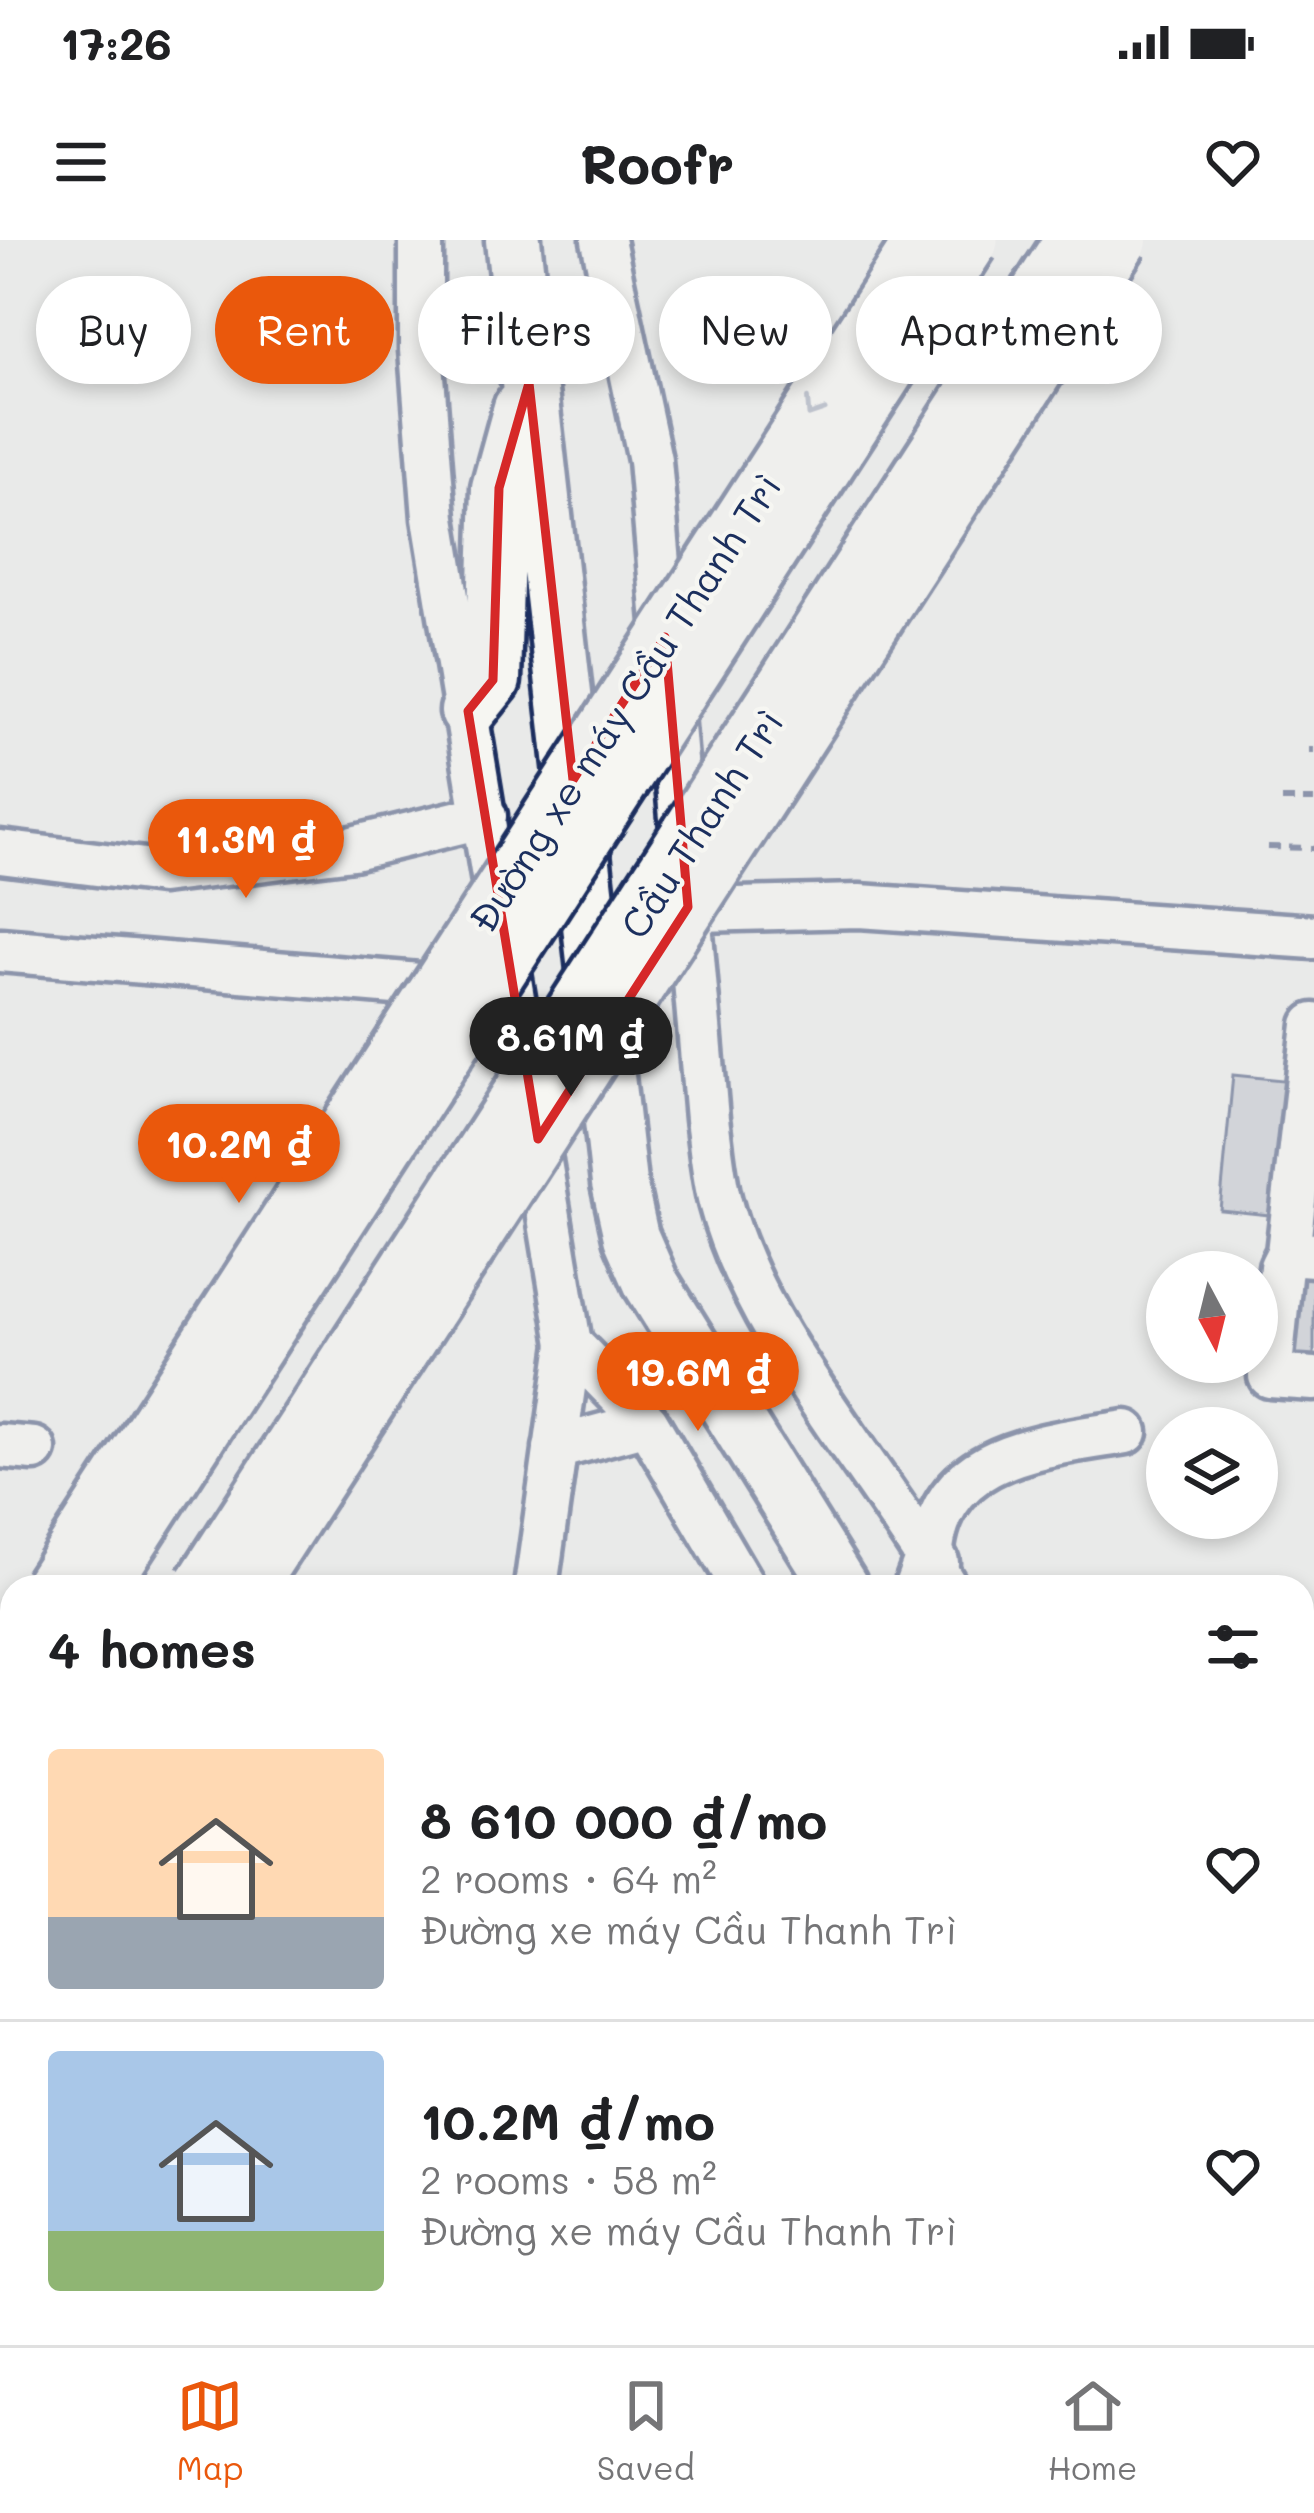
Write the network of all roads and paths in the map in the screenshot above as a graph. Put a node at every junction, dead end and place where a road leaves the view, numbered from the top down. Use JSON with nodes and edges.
{"nodes":[{"id":1,"x":421,"y":240,"type":"edge"},
{"id":2,"x":513,"y":240,"type":"edge"},
{"id":3,"x":603,"y":240,"type":"edge"},
{"id":4,"x":922,"y":240,"type":"edge"},
{"id":5,"x":966,"y":240,"type":"edge"},
{"id":6,"x":1078,"y":240,"type":"edge"},
{"id":7,"x":1120,"y":240,"type":"edge"},
{"id":8,"x":517,"y":276,"type":"edge"},
{"id":9,"x":528,"y":384,"type":"edge"},
{"id":10,"x":529,"y":384,"type":"edge"},
{"id":11,"x":468,"y":711,"type":"junction"},
{"id":12,"x":1282,"y":800,"type":"dead end"},
{"id":13,"x":1314,"y":800,"type":"edge"},
{"id":14,"x":485,"y":816,"type":"junction"},
{"id":15,"x":1268,"y":847,"type":"dead end"},
{"id":16,"x":1314,"y":848,"type":"edge"},
{"id":17,"x":0,"y":852,"type":"edge"},
{"id":18,"x":495,"y":867,"type":"junction"},
{"id":19,"x":689,"y":916,"type":"junction"},
{"id":20,"x":1314,"y":937,"type":"edge"},
{"id":21,"x":0,"y":950,"type":"edge"},
{"id":22,"x":419,"y":985,"type":"junction"},
{"id":23,"x":1313,"y":1036,"type":"edge"},
{"id":24,"x":1301,"y":1254,"type":"edge"},
{"id":25,"x":570,"y":1344,"type":"junction"},
{"id":26,"x":1314,"y":1379,"type":"edge"},
{"id":27,"x":647,"y":1423,"type":"junction"},
{"id":28,"x":1126,"y":1432,"type":"dead end"},
{"id":29,"x":555,"y":1448,"type":"junction"},
{"id":30,"x":57,"y":1575,"type":"edge"},
{"id":31,"x":58,"y":1575,"type":"edge"},
{"id":32,"x":103,"y":1575,"type":"edge"},
{"id":33,"x":215,"y":1575,"type":"edge"},
{"id":34,"x":256,"y":1575,"type":"edge"},
{"id":35,"x":538,"y":1575,"type":"edge"},
{"id":36,"x":736,"y":1575,"type":"edge"},
{"id":37,"x":833,"y":1575,"type":"edge"},
{"id":38,"x":931,"y":1575,"type":"edge"},
{"id":39,"x":933,"y":1575,"type":"edge"}],
"edges":[{"from":1,"to":11,"type":"street"},
{"from":2,"to":8,"type":"main road"},
{"from":3,"to":19,"type":"street"},
{"from":4,"to":31,"type":"main road","name":"Đường xe máy Cầu Thanh Trì","one_way":true,"bridge":true},
{"from":5,"to":32,"type":"highway","bridge":true},
{"from":6,"to":33,"type":"highway","name":"Cầu Thanh Trì","bridge":true},
{"from":7,"to":34,"type":"main road","bridge":true},
{"from":9,"to":11,"type":"main road"},
{"from":10,"to":37,"type":"main road"},
{"from":11,"to":14,"type":"street"},
{"from":12,"to":13,"type":"path"},
{"from":14,"to":17,"type":"street"},
{"from":14,"to":18,"type":"street"},
{"from":15,"to":16,"type":"path"},
{"from":18,"to":22,"type":"street"},
{"from":18,"to":25,"type":"street"},
{"from":19,"to":20,"type":"street"},
{"from":19,"to":38,"type":"street"},
{"from":21,"to":22,"type":"street"},
{"from":22,"to":30,"type":"street"},
{"from":23,"to":24,"type":"street"},
{"from":24,"to":26,"type":"street"},
{"from":25,"to":27,"type":"street"},
{"from":25,"to":29,"type":"street"},
{"from":27,"to":29,"type":"street"},
{"from":27,"to":36,"type":"street"},
{"from":28,"to":39,"type":"street"},
{"from":29,"to":35,"type":"street"}]}
